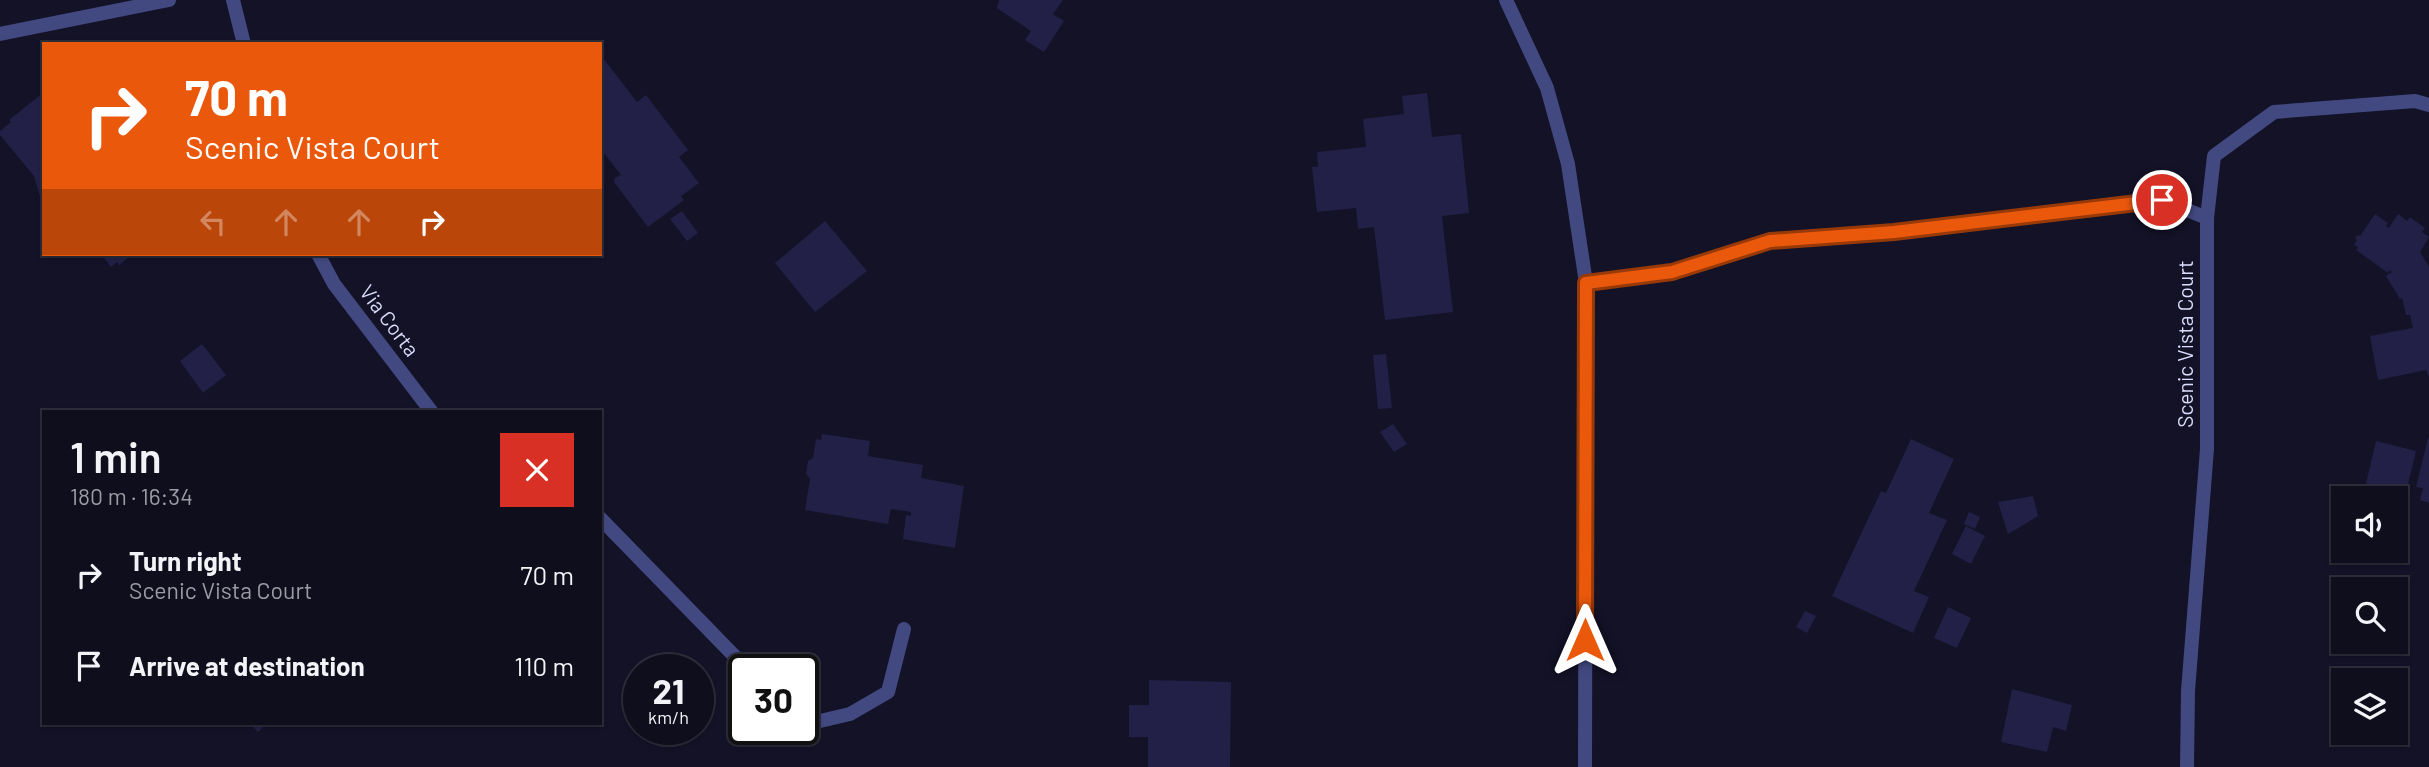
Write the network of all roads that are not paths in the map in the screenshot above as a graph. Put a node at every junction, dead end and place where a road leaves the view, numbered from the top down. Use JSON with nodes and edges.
{"nodes":[{"id":1,"x":169,"y":0,"type":"edge"},
{"id":2,"x":233,"y":0,"type":"edge"},
{"id":3,"x":1506,"y":0,"type":"edge"},
{"id":4,"x":0,"y":34,"type":"edge"},
{"id":5,"x":244,"y":42,"type":"edge"},
{"id":6,"x":2429,"y":105,"type":"edge"},
{"id":7,"x":2207,"y":218,"type":"junction"},
{"id":8,"x":319,"y":256,"type":"edge"},
{"id":9,"x":1586,"y":283,"type":"junction"},
{"id":10,"x":429,"y":410,"type":"edge"},
{"id":11,"x":602,"y":519,"type":"edge"},
{"id":12,"x":904,"y":629,"type":"dead end"},
{"id":13,"x":733,"y":654,"type":"edge"},
{"id":14,"x":819,"y":721,"type":"edge"},
{"id":15,"x":1585,"y":767,"type":"edge"},
{"id":16,"x":2187,"y":767,"type":"edge"}],
"edges":[{"from":1,"to":4,"type":"street"},
{"from":2,"to":5,"type":"street"},
{"from":3,"to":9,"type":"street"},
{"from":6,"to":7,"type":"street","name":"Scenic Vista Court"},
{"from":7,"to":9,"type":"street"},
{"from":7,"to":16,"type":"street","name":"Scenic Vista Court"},
{"from":8,"to":10,"type":"street","name":"Via Corta"},
{"from":9,"to":15,"type":"street"},
{"from":11,"to":13,"type":"street"},
{"from":12,"to":14,"type":"street"}]}
